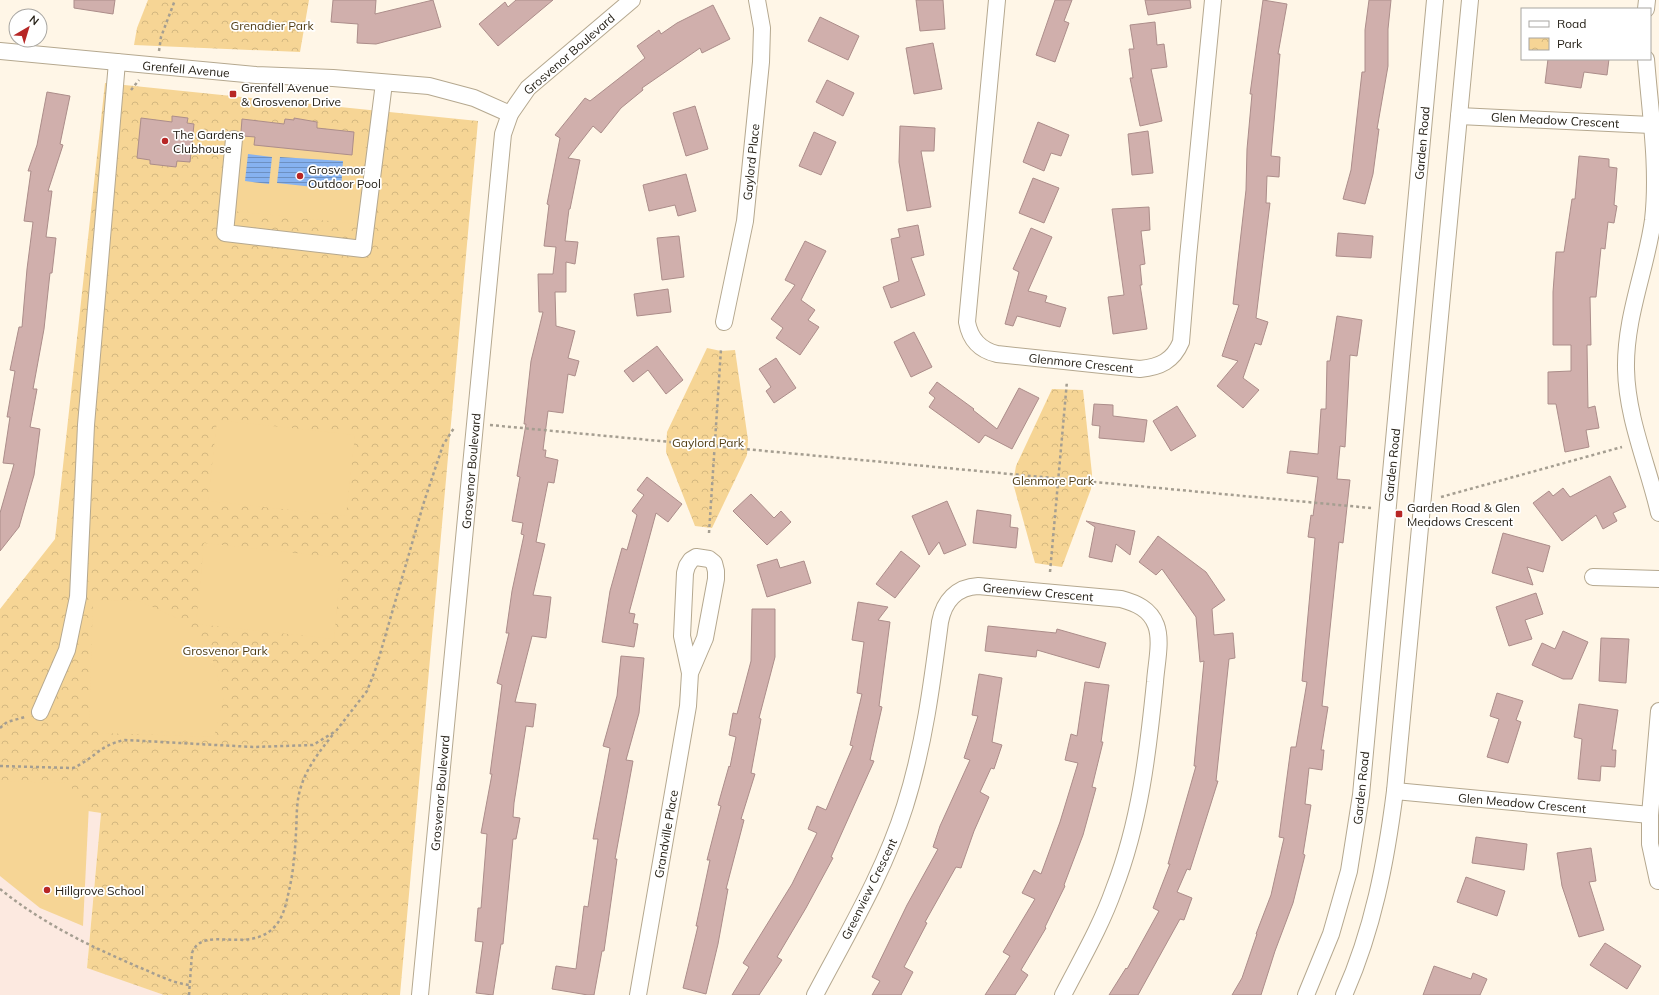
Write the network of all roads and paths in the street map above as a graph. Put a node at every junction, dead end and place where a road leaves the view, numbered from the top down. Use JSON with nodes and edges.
{"nodes":[{"id":1,"x":175,"y":0,"type":"edge"},
{"id":2,"x":632,"y":0,"type":"edge"},
{"id":3,"x":757,"y":0,"type":"edge"},
{"id":4,"x":998,"y":0,"type":"edge"},
{"id":5,"x":1213,"y":0,"type":"edge"},
{"id":6,"x":1435,"y":0,"type":"edge"},
{"id":7,"x":1470,"y":0,"type":"edge"},
{"id":8,"x":160,"y":44,"type":"dead end"},
{"id":9,"x":0,"y":51,"type":"edge"},
{"id":10,"x":1646,"y":60,"type":"edge"},
{"id":11,"x":117,"y":62,"type":"junction"},
{"id":12,"x":384,"y":83,"type":"junction"},
{"id":13,"x":510,"y":114,"type":"junction"},
{"id":14,"x":1459,"y":116,"type":"junction"},
{"id":15,"x":1651,"y":125,"type":"junction"},
{"id":16,"x":234,"y":139,"type":"dead end"},
{"id":17,"x":724,"y":322,"type":"dead end"},
{"id":18,"x":721,"y":349,"type":"dead end"},
{"id":19,"x":1067,"y":381,"type":"dead end"},
{"id":20,"x":490,"y":425,"type":"dead end"},
{"id":21,"x":454,"y":428,"type":"dead end"},
{"id":22,"x":715,"y":447,"type":"junction"},
{"id":23,"x":1622,"y":447,"type":"dead end"},
{"id":24,"x":1059,"y":478,"type":"junction"},
{"id":25,"x":1441,"y":497,"type":"dead end"},
{"id":26,"x":1371,"y":508,"type":"dead end"},
{"id":27,"x":1659,"y":513,"type":"edge"},
{"id":28,"x":709,"y":533,"type":"dead end"},
{"id":29,"x":1050,"y":572,"type":"dead end"},
{"id":30,"x":1593,"y":577,"type":"dead end"},
{"id":31,"x":1659,"y":579,"type":"edge"},
{"id":32,"x":690,"y":673,"type":"junction"},
{"id":33,"x":1659,"y":711,"type":"edge"},
{"id":34,"x":40,"y":712,"type":"joint"},
{"id":35,"x":0,"y":728,"type":"edge"},
{"id":36,"x":336,"y":732,"type":"junction"},
{"id":37,"x":0,"y":766,"type":"edge"},
{"id":38,"x":1395,"y":791,"type":"junction"},
{"id":39,"x":1650,"y":815,"type":"junction"},
{"id":40,"x":1658,"y":881,"type":"edge"},
{"id":41,"x":0,"y":889,"type":"edge"},
{"id":42,"x":189,"y":985,"type":"junction"},
{"id":43,"x":189,"y":995,"type":"edge"},
{"id":44,"x":420,"y":995,"type":"edge"},
{"id":45,"x":638,"y":995,"type":"edge"},
{"id":46,"x":815,"y":995,"type":"edge"},
{"id":47,"x":1063,"y":995,"type":"edge"},
{"id":48,"x":1306,"y":995,"type":"edge"},
{"id":49,"x":1344,"y":995,"type":"edge"}],
"edges":[{"from":1,"to":8,"type":"path"},
{"from":2,"to":13,"type":"street","name":"Grosvenor Boulevard"},
{"from":3,"to":17,"type":"street","name":"Gaylord Place"},
{"from":4,"to":5,"type":"street","name":"Glenmore Crescent"},
{"from":6,"to":48,"type":"street","name":"Garden Road"},
{"from":7,"to":14,"type":"street"},
{"from":9,"to":11,"type":"street","name":"Grenfell Avenue"},
{"from":10,"to":15,"type":"street"},
{"from":11,"to":12,"type":"street","name":"Grenfell Avenue"},
{"from":11,"to":34,"type":"street"},
{"from":12,"to":13,"type":"street","name":"Grenfell Avenue"},
{"from":12,"to":16,"type":"street"},
{"from":13,"to":44,"type":"street","name":"Grosvenor Boulevard"},
{"from":14,"to":15,"type":"street","name":"Glen Meadow Crescent"},
{"from":14,"to":38,"type":"street"},
{"from":15,"to":27,"type":"street"},
{"from":18,"to":22,"type":"path"},
{"from":19,"to":24,"type":"path"},
{"from":20,"to":22,"type":"path"},
{"from":21,"to":36,"type":"path"},
{"from":22,"to":24,"type":"path"},
{"from":22,"to":28,"type":"path"},
{"from":23,"to":25,"type":"path"},
{"from":24,"to":26,"type":"path"},
{"from":24,"to":29,"type":"path"},
{"from":30,"to":31,"type":"street"},
{"from":32,"to":32,"type":"street","name":"Grandville Place"},
{"from":32,"to":45,"type":"street","name":"Grandville Place"},
{"from":33,"to":39,"type":"street"},
{"from":34,"to":35,"type":"path"},
{"from":36,"to":37,"type":"path"},
{"from":36,"to":42,"type":"path"},
{"from":38,"to":39,"type":"street","name":"Glen Meadow Crescent"},
{"from":38,"to":49,"type":"street"},
{"from":39,"to":40,"type":"street"},
{"from":41,"to":42,"type":"path"},
{"from":42,"to":43,"type":"path"},
{"from":46,"to":47,"type":"street","name":"Greenview Crescent"}]}
